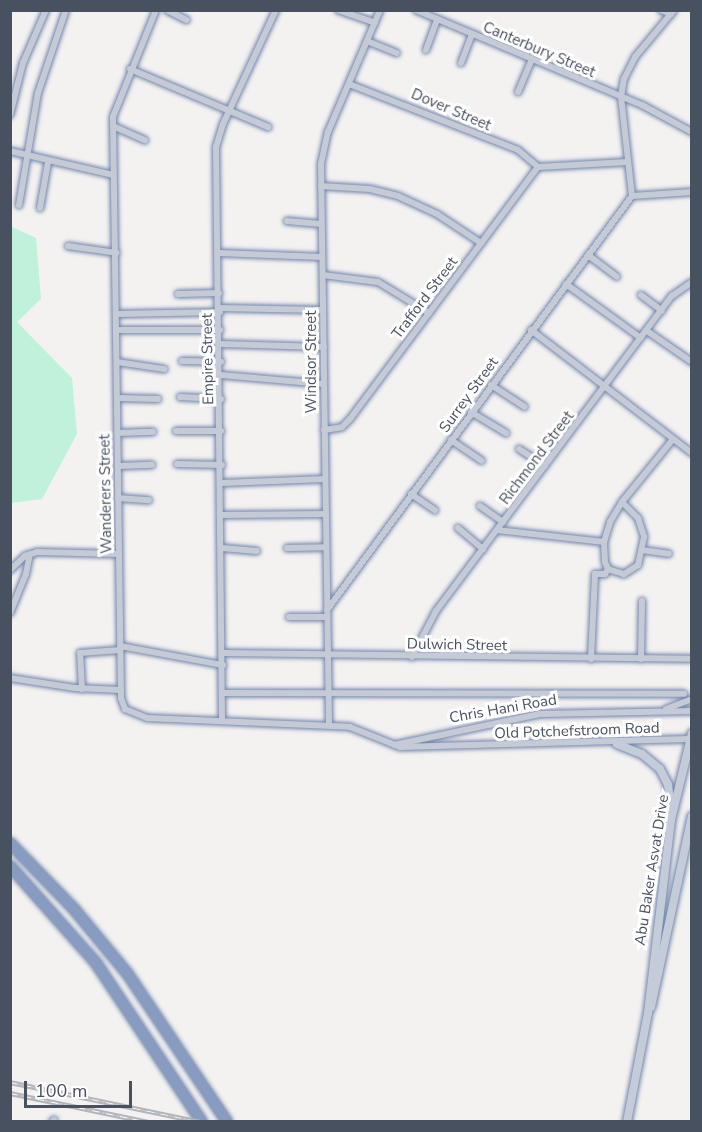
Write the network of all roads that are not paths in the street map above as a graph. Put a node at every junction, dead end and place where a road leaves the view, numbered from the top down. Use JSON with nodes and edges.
{"nodes":[{"id":1,"x":46,"y":10,"type":"edge"},
{"id":2,"x":66,"y":10,"type":"edge"},
{"id":3,"x":167,"y":10,"type":"edge"},
{"id":4,"x":276,"y":10,"type":"edge"},
{"id":5,"x":338,"y":10,"type":"edge"},
{"id":6,"x":380,"y":10,"type":"edge"},
{"id":7,"x":416,"y":10,"type":"edge"},
{"id":8,"x":661,"y":10,"type":"edge"},
{"id":9,"x":152,"y":11,"type":"edge"},
{"id":10,"x":673,"y":12,"type":"edge"},
{"id":11,"x":187,"y":20,"type":"dead end"},
{"id":12,"x":437,"y":20,"type":"junction"},
{"id":13,"x":375,"y":23,"type":"junction"},
{"id":14,"x":472,"y":35,"type":"junction"},
{"id":15,"x":367,"y":41,"type":"junction"},
{"id":16,"x":426,"y":50,"type":"dead end"},
{"id":17,"x":397,"y":53,"type":"dead end"},
{"id":18,"x":531,"y":61,"type":"junction"},
{"id":19,"x":461,"y":63,"type":"dead end"},
{"id":20,"x":130,"y":69,"type":"junction"},
{"id":21,"x":349,"y":84,"type":"junction"},
{"id":22,"x":518,"y":92,"type":"dead end"},
{"id":23,"x":621,"y":97,"type":"junction"},
{"id":24,"x":229,"y":112,"type":"junction"},
{"id":25,"x":10,"y":114,"type":"edge"},
{"id":26,"x":113,"y":126,"type":"junction"},
{"id":27,"x":268,"y":127,"type":"dead end"},
{"id":28,"x":692,"y":132,"type":"edge"},
{"id":29,"x":146,"y":140,"type":"dead end"},
{"id":30,"x":10,"y":151,"type":"edge"},
{"id":31,"x":25,"y":155,"type":"junction"},
{"id":32,"x":48,"y":162,"type":"junction"},
{"id":33,"x":628,"y":162,"type":"junction"},
{"id":34,"x":538,"y":167,"type":"junction"},
{"id":35,"x":113,"y":175,"type":"junction"},
{"id":36,"x":321,"y":186,"type":"junction"},
{"id":37,"x":691,"y":193,"type":"edge"},
{"id":38,"x":632,"y":196,"type":"junction"},
{"id":39,"x":19,"y":205,"type":"dead end"},
{"id":40,"x":39,"y":208,"type":"dead end"},
{"id":41,"x":287,"y":221,"type":"dead end"},
{"id":42,"x":321,"y":224,"type":"junction"},
{"id":43,"x":482,"y":243,"type":"junction"},
{"id":44,"x":68,"y":246,"type":"dead end"},
{"id":45,"x":219,"y":253,"type":"junction"},
{"id":46,"x":117,"y":254,"type":"junction"},
{"id":47,"x":588,"y":255,"type":"junction"},
{"id":48,"x":322,"y":257,"type":"junction"},
{"id":49,"x":323,"y":275,"type":"junction"},
{"id":50,"x":617,"y":277,"type":"dead end"},
{"id":51,"x":692,"y":282,"type":"edge"},
{"id":52,"x":566,"y":284,"type":"junction"},
{"id":53,"x":219,"y":293,"type":"junction"},
{"id":54,"x":178,"y":294,"type":"dead end"},
{"id":55,"x":641,"y":295,"type":"dead end"},
{"id":56,"x":220,"y":310,"type":"junction"},
{"id":57,"x":324,"y":310,"type":"junction"},
{"id":58,"x":662,"y":311,"type":"junction"},
{"id":59,"x":429,"y":313,"type":"junction"},
{"id":60,"x":117,"y":314,"type":"junction"},
{"id":61,"x":117,"y":330,"type":"junction"},
{"id":62,"x":220,"y":330,"type":"junction"},
{"id":63,"x":531,"y":330,"type":"junction"},
{"id":64,"x":646,"y":331,"type":"junction"},
{"id":65,"x":641,"y":338,"type":"junction"},
{"id":66,"x":220,"y":345,"type":"junction"},
{"id":67,"x":324,"y":347,"type":"junction"},
{"id":68,"x":182,"y":361,"type":"dead end"},
{"id":69,"x":117,"y":362,"type":"junction"},
{"id":70,"x":221,"y":362,"type":"junction"},
{"id":71,"x":692,"y":362,"type":"edge"},
{"id":72,"x":164,"y":369,"type":"dead end"},
{"id":73,"x":221,"y":375,"type":"junction"},
{"id":74,"x":324,"y":384,"type":"junction"},
{"id":75,"x":491,"y":385,"type":"junction"},
{"id":76,"x":605,"y":387,"type":"junction"},
{"id":77,"x":180,"y":397,"type":"dead end"},
{"id":78,"x":117,"y":398,"type":"junction"},
{"id":79,"x":158,"y":399,"type":"dead end"},
{"id":80,"x":221,"y":399,"type":"junction"},
{"id":81,"x":525,"y":407,"type":"dead end"},
{"id":82,"x":471,"y":412,"type":"junction"},
{"id":83,"x":324,"y":430,"type":"junction"},
{"id":84,"x":176,"y":431,"type":"dead end"},
{"id":85,"x":221,"y":431,"type":"junction"},
{"id":86,"x":153,"y":432,"type":"dead end"},
{"id":87,"x":117,"y":433,"type":"junction"},
{"id":88,"x":506,"y":433,"type":"dead end"},
{"id":89,"x":673,"y":439,"type":"junction"},
{"id":90,"x":451,"y":440,"type":"junction"},
{"id":91,"x":519,"y":449,"type":"dead end"},
{"id":92,"x":692,"y":453,"type":"edge"},
{"id":93,"x":482,"y":461,"type":"dead end"},
{"id":94,"x":177,"y":464,"type":"dead end"},
{"id":95,"x":152,"y":465,"type":"dead end"},
{"id":96,"x":222,"y":465,"type":"junction"},
{"id":97,"x":118,"y":466,"type":"junction"},
{"id":98,"x":545,"y":466,"type":"junction"},
{"id":99,"x":325,"y":479,"type":"junction"},
{"id":100,"x":222,"y":483,"type":"junction"},
{"id":101,"x":411,"y":494,"type":"junction"},
{"id":102,"x":118,"y":498,"type":"junction"},
{"id":103,"x":149,"y":500,"type":"dead end"},
{"id":104,"x":622,"y":502,"type":"junction"},
{"id":105,"x":480,"y":506,"type":"dead end"},
{"id":106,"x":435,"y":510,"type":"dead end"},
{"id":107,"x":325,"y":514,"type":"junction"},
{"id":108,"x":222,"y":515,"type":"junction"},
{"id":109,"x":503,"y":522,"type":"junction"},
{"id":110,"x":458,"y":528,"type":"dead end"},
{"id":111,"x":497,"y":531,"type":"junction"},
{"id":112,"x":604,"y":542,"type":"junction"},
{"id":113,"x":326,"y":547,"type":"junction"},
{"id":114,"x":222,"y":548,"type":"junction"},
{"id":115,"x":287,"y":548,"type":"dead end"},
{"id":116,"x":483,"y":549,"type":"junction"},
{"id":117,"x":642,"y":550,"type":"junction"},
{"id":118,"x":257,"y":551,"type":"dead end"},
{"id":119,"x":30,"y":554,"type":"junction"},
{"id":120,"x":119,"y":555,"type":"junction"},
{"id":121,"x":669,"y":555,"type":"dead end"},
{"id":122,"x":608,"y":569,"type":"junction"},
{"id":123,"x":10,"y":570,"type":"edge"},
{"id":124,"x":642,"y":601,"type":"dead end"},
{"id":125,"x":10,"y":613,"type":"edge"},
{"id":126,"x":327,"y":614,"type":"junction"},
{"id":127,"x":289,"y":617,"type":"dead end"},
{"id":128,"x":120,"y":648,"type":"junction"},
{"id":129,"x":223,"y":653,"type":"junction"},
{"id":130,"x":327,"y":656,"type":"junction"},
{"id":131,"x":411,"y":657,"type":"junction"},
{"id":132,"x":591,"y":659,"type":"junction"},
{"id":133,"x":641,"y":659,"type":"junction"},
{"id":134,"x":692,"y":659,"type":"edge"},
{"id":135,"x":223,"y":665,"type":"junction"},
{"id":136,"x":10,"y":678,"type":"edge"},
{"id":137,"x":82,"y":689,"type":"junction"},
{"id":138,"x":121,"y":690,"type":"junction"},
{"id":139,"x":328,"y":691,"type":"junction"},
{"id":140,"x":223,"y":693,"type":"junction"},
{"id":141,"x":684,"y":694,"type":"dead end"},
{"id":142,"x":692,"y":699,"type":"edge"},
{"id":143,"x":663,"y":711,"type":"junction"},
{"id":144,"x":692,"y":711,"type":"edge"},
{"id":145,"x":222,"y":720,"type":"junction"},
{"id":146,"x":329,"y":724,"type":"junction"},
{"id":147,"x":691,"y":737,"type":"edge"},
{"id":148,"x":617,"y":744,"type":"junction"},
{"id":149,"x":394,"y":745,"type":"junction"},
{"id":150,"x":692,"y":816,"type":"edge"},
{"id":151,"x":671,"y":820,"type":"junction"},
{"id":152,"x":10,"y":843,"type":"edge"},
{"id":153,"x":10,"y":866,"type":"edge"},
{"id":154,"x":648,"y":1012,"type":"junction"},
{"id":155,"x":202,"y":1122,"type":"edge"},
{"id":156,"x":227,"y":1122,"type":"edge"},
{"id":157,"x":627,"y":1122,"type":"edge"}],
"edges":[{"from":1,"to":25,"type":"street"},
{"from":2,"to":31,"type":"street"},
{"from":3,"to":11,"type":"street"},
{"from":4,"to":24,"type":"street","name":"Empire Street"},
{"from":5,"to":13,"type":"street"},
{"from":6,"to":13,"type":"street","name":"Windsor Street"},
{"from":7,"to":12,"type":"street","name":"Canterbury Street"},
{"from":8,"to":10,"type":"street"},
{"from":9,"to":20,"type":"street","name":"Wanderers Street"},
{"from":10,"to":23,"type":"street"},
{"from":12,"to":14,"type":"street","name":"Canterbury Street"},
{"from":12,"to":16,"type":"street"},
{"from":13,"to":15,"type":"street","name":"Windsor Street"},
{"from":14,"to":18,"type":"street","name":"Canterbury Street"},
{"from":14,"to":19,"type":"street"},
{"from":15,"to":17,"type":"street"},
{"from":15,"to":21,"type":"street","name":"Windsor Street"},
{"from":18,"to":22,"type":"street"},
{"from":18,"to":23,"type":"street","name":"Canterbury Street"},
{"from":20,"to":24,"type":"street"},
{"from":20,"to":26,"type":"street","name":"Wanderers Street"},
{"from":21,"to":34,"type":"street","name":"Dover Street"},
{"from":21,"to":36,"type":"street","name":"Windsor Street"},
{"from":23,"to":28,"type":"street","name":"Canterbury Street"},
{"from":23,"to":33,"type":"street"},
{"from":24,"to":27,"type":"street"},
{"from":24,"to":45,"type":"street","name":"Empire Street"},
{"from":26,"to":29,"type":"street"},
{"from":26,"to":35,"type":"street","name":"Wanderers Street"},
{"from":30,"to":31,"type":"street"},
{"from":31,"to":32,"type":"street"},
{"from":31,"to":39,"type":"street"},
{"from":32,"to":35,"type":"street"},
{"from":32,"to":40,"type":"street"},
{"from":33,"to":34,"type":"street"},
{"from":33,"to":38,"type":"street"},
{"from":34,"to":43,"type":"street","name":"Trafford Street"},
{"from":35,"to":46,"type":"street","name":"Wanderers Street"},
{"from":36,"to":42,"type":"street","name":"Windsor Street"},
{"from":36,"to":43,"type":"street"},
{"from":37,"to":38,"type":"street"},
{"from":38,"to":47,"type":"street","name":"Surrey Street"},
{"from":41,"to":42,"type":"street"},
{"from":42,"to":48,"type":"street","name":"Windsor Street"},
{"from":43,"to":59,"type":"street","name":"Trafford Street"},
{"from":44,"to":46,"type":"street"},
{"from":45,"to":48,"type":"street"},
{"from":45,"to":53,"type":"street","name":"Empire Street"},
{"from":46,"to":60,"type":"street","name":"Wanderers Street"},
{"from":47,"to":50,"type":"street"},
{"from":47,"to":52,"type":"street","name":"Surrey Street"},
{"from":48,"to":49,"type":"street","name":"Windsor Street"},
{"from":49,"to":57,"type":"street","name":"Windsor Street"},
{"from":49,"to":59,"type":"street"},
{"from":51,"to":58,"type":"street","name":"Richmond Street"},
{"from":52,"to":63,"type":"street","name":"Surrey Street"},
{"from":52,"to":65,"type":"street"},
{"from":53,"to":54,"type":"street"},
{"from":53,"to":56,"type":"street","name":"Empire Street"},
{"from":55,"to":58,"type":"street"},
{"from":56,"to":57,"type":"street"},
{"from":56,"to":60,"type":"street"},
{"from":56,"to":62,"type":"street","name":"Empire Street"},
{"from":57,"to":67,"type":"street","name":"Windsor Street"},
{"from":58,"to":64,"type":"street","name":"Richmond Street"},
{"from":59,"to":83,"type":"street","name":"Trafford Street"},
{"from":60,"to":61,"type":"street","name":"Wanderers Street"},
{"from":61,"to":62,"type":"street"},
{"from":61,"to":69,"type":"street","name":"Wanderers Street"},
{"from":62,"to":66,"type":"street","name":"Empire Street"},
{"from":63,"to":75,"type":"street","name":"Surrey Street"},
{"from":63,"to":76,"type":"street"},
{"from":64,"to":65,"type":"street","name":"Richmond Street"},
{"from":64,"to":71,"type":"street"},
{"from":65,"to":76,"type":"street","name":"Richmond Street"},
{"from":66,"to":67,"type":"street"},
{"from":66,"to":70,"type":"street","name":"Empire Street"},
{"from":67,"to":74,"type":"street","name":"Windsor Street"},
{"from":68,"to":70,"type":"street"},
{"from":69,"to":72,"type":"street"},
{"from":69,"to":78,"type":"street","name":"Wanderers Street"},
{"from":70,"to":73,"type":"street","name":"Empire Street"},
{"from":73,"to":74,"type":"street"},
{"from":73,"to":80,"type":"street","name":"Empire Street"},
{"from":74,"to":83,"type":"street","name":"Windsor Street"},
{"from":75,"to":81,"type":"street"},
{"from":75,"to":82,"type":"street","name":"Surrey Street"},
{"from":76,"to":89,"type":"street"},
{"from":76,"to":98,"type":"street","name":"Richmond Street"},
{"from":77,"to":80,"type":"street"},
{"from":78,"to":79,"type":"street"},
{"from":78,"to":87,"type":"street","name":"Wanderers Street"},
{"from":80,"to":85,"type":"street","name":"Empire Street"},
{"from":82,"to":88,"type":"street"},
{"from":82,"to":90,"type":"street","name":"Surrey Street"},
{"from":83,"to":99,"type":"street","name":"Windsor Street"},
{"from":84,"to":85,"type":"street"},
{"from":85,"to":96,"type":"street","name":"Empire Street"},
{"from":86,"to":87,"type":"street"},
{"from":87,"to":97,"type":"street","name":"Wanderers Street"},
{"from":89,"to":92,"type":"street"},
{"from":89,"to":104,"type":"street"},
{"from":90,"to":93,"type":"street"},
{"from":90,"to":101,"type":"street","name":"Surrey Street"},
{"from":91,"to":98,"type":"street"},
{"from":94,"to":96,"type":"street"},
{"from":95,"to":97,"type":"street"},
{"from":96,"to":100,"type":"street","name":"Empire Street"},
{"from":97,"to":102,"type":"street","name":"Wanderers Street"},
{"from":98,"to":109,"type":"street","name":"Richmond Street"},
{"from":99,"to":100,"type":"street"},
{"from":99,"to":107,"type":"street","name":"Windsor Street"},
{"from":100,"to":108,"type":"street","name":"Empire Street"},
{"from":101,"to":106,"type":"street"},
{"from":101,"to":126,"type":"street","name":"Surrey Street"},
{"from":102,"to":103,"type":"street"},
{"from":102,"to":120,"type":"street","name":"Wanderers Street"},
{"from":104,"to":112,"type":"street"},
{"from":104,"to":117,"type":"street"},
{"from":105,"to":109,"type":"street"},
{"from":107,"to":108,"type":"street"},
{"from":107,"to":113,"type":"street","name":"Windsor Street"},
{"from":108,"to":114,"type":"street","name":"Empire Street"},
{"from":109,"to":111,"type":"street","name":"Richmond Street"},
{"from":110,"to":116,"type":"street"},
{"from":111,"to":112,"type":"street"},
{"from":111,"to":116,"type":"street","name":"Richmond Street"},
{"from":112,"to":122,"type":"street"},
{"from":113,"to":115,"type":"street"},
{"from":113,"to":126,"type":"street","name":"Windsor Street"},
{"from":114,"to":118,"type":"street"},
{"from":114,"to":129,"type":"street","name":"Empire Street"},
{"from":116,"to":131,"type":"street","name":"Richmond Street"},
{"from":117,"to":121,"type":"street"},
{"from":117,"to":122,"type":"street"},
{"from":119,"to":120,"type":"street"},
{"from":119,"to":123,"type":"street"},
{"from":119,"to":125,"type":"street"},
{"from":120,"to":128,"type":"street","name":"Wanderers Street"},
{"from":122,"to":132,"type":"street"},
{"from":124,"to":133,"type":"street"},
{"from":126,"to":127,"type":"street"},
{"from":126,"to":130,"type":"street","name":"Windsor Street"},
{"from":128,"to":135,"type":"street"},
{"from":128,"to":137,"type":"street"},
{"from":128,"to":138,"type":"street","name":"Wanderers Street"},
{"from":129,"to":130,"type":"street","name":"Dulwich Street"},
{"from":129,"to":135,"type":"street","name":"Empire Street"},
{"from":130,"to":131,"type":"street","name":"Dulwich Street"},
{"from":130,"to":139,"type":"street","name":"Windsor Street"},
{"from":131,"to":132,"type":"street","name":"Dulwich Street"},
{"from":132,"to":133,"type":"street","name":"Dulwich Street"},
{"from":133,"to":134,"type":"street","name":"Dulwich Street"},
{"from":135,"to":140,"type":"street","name":"Empire Street"},
{"from":136,"to":137,"type":"street"},
{"from":137,"to":138,"type":"street"},
{"from":138,"to":145,"type":"street","name":"Wanderers Street"},
{"from":139,"to":140,"type":"street"},
{"from":139,"to":141,"type":"street"},
{"from":139,"to":146,"type":"street","name":"Windsor Street"},
{"from":140,"to":145,"type":"street","name":"Empire Street"},
{"from":142,"to":143,"type":"street"},
{"from":143,"to":144,"type":"street","name":"Chris Hani Road"},
{"from":143,"to":149,"type":"street","name":"Chris Hani Road"},
{"from":145,"to":146,"type":"street","name":"Wanderers Street"},
{"from":146,"to":149,"type":"street","name":"Wanderers Street"},
{"from":147,"to":148,"type":"street","name":"Old Potchefstroom Road"},
{"from":147,"to":151,"type":"main road","name":"Abu Baker Asvat Drive"},
{"from":148,"to":149,"type":"street","name":"Old Potchefstroom Road"},
{"from":148,"to":151,"type":"main road"},
{"from":150,"to":154,"type":"main road","name":"Abu Baker Asvat Drive"},
{"from":151,"to":154,"type":"main road","name":"Abu Baker Asvat Drive"},
{"from":152,"to":156,"type":"highway"},
{"from":153,"to":155,"type":"highway"},
{"from":154,"to":157,"type":"main road","name":"Abu Baker Asvat Drive"}]}
